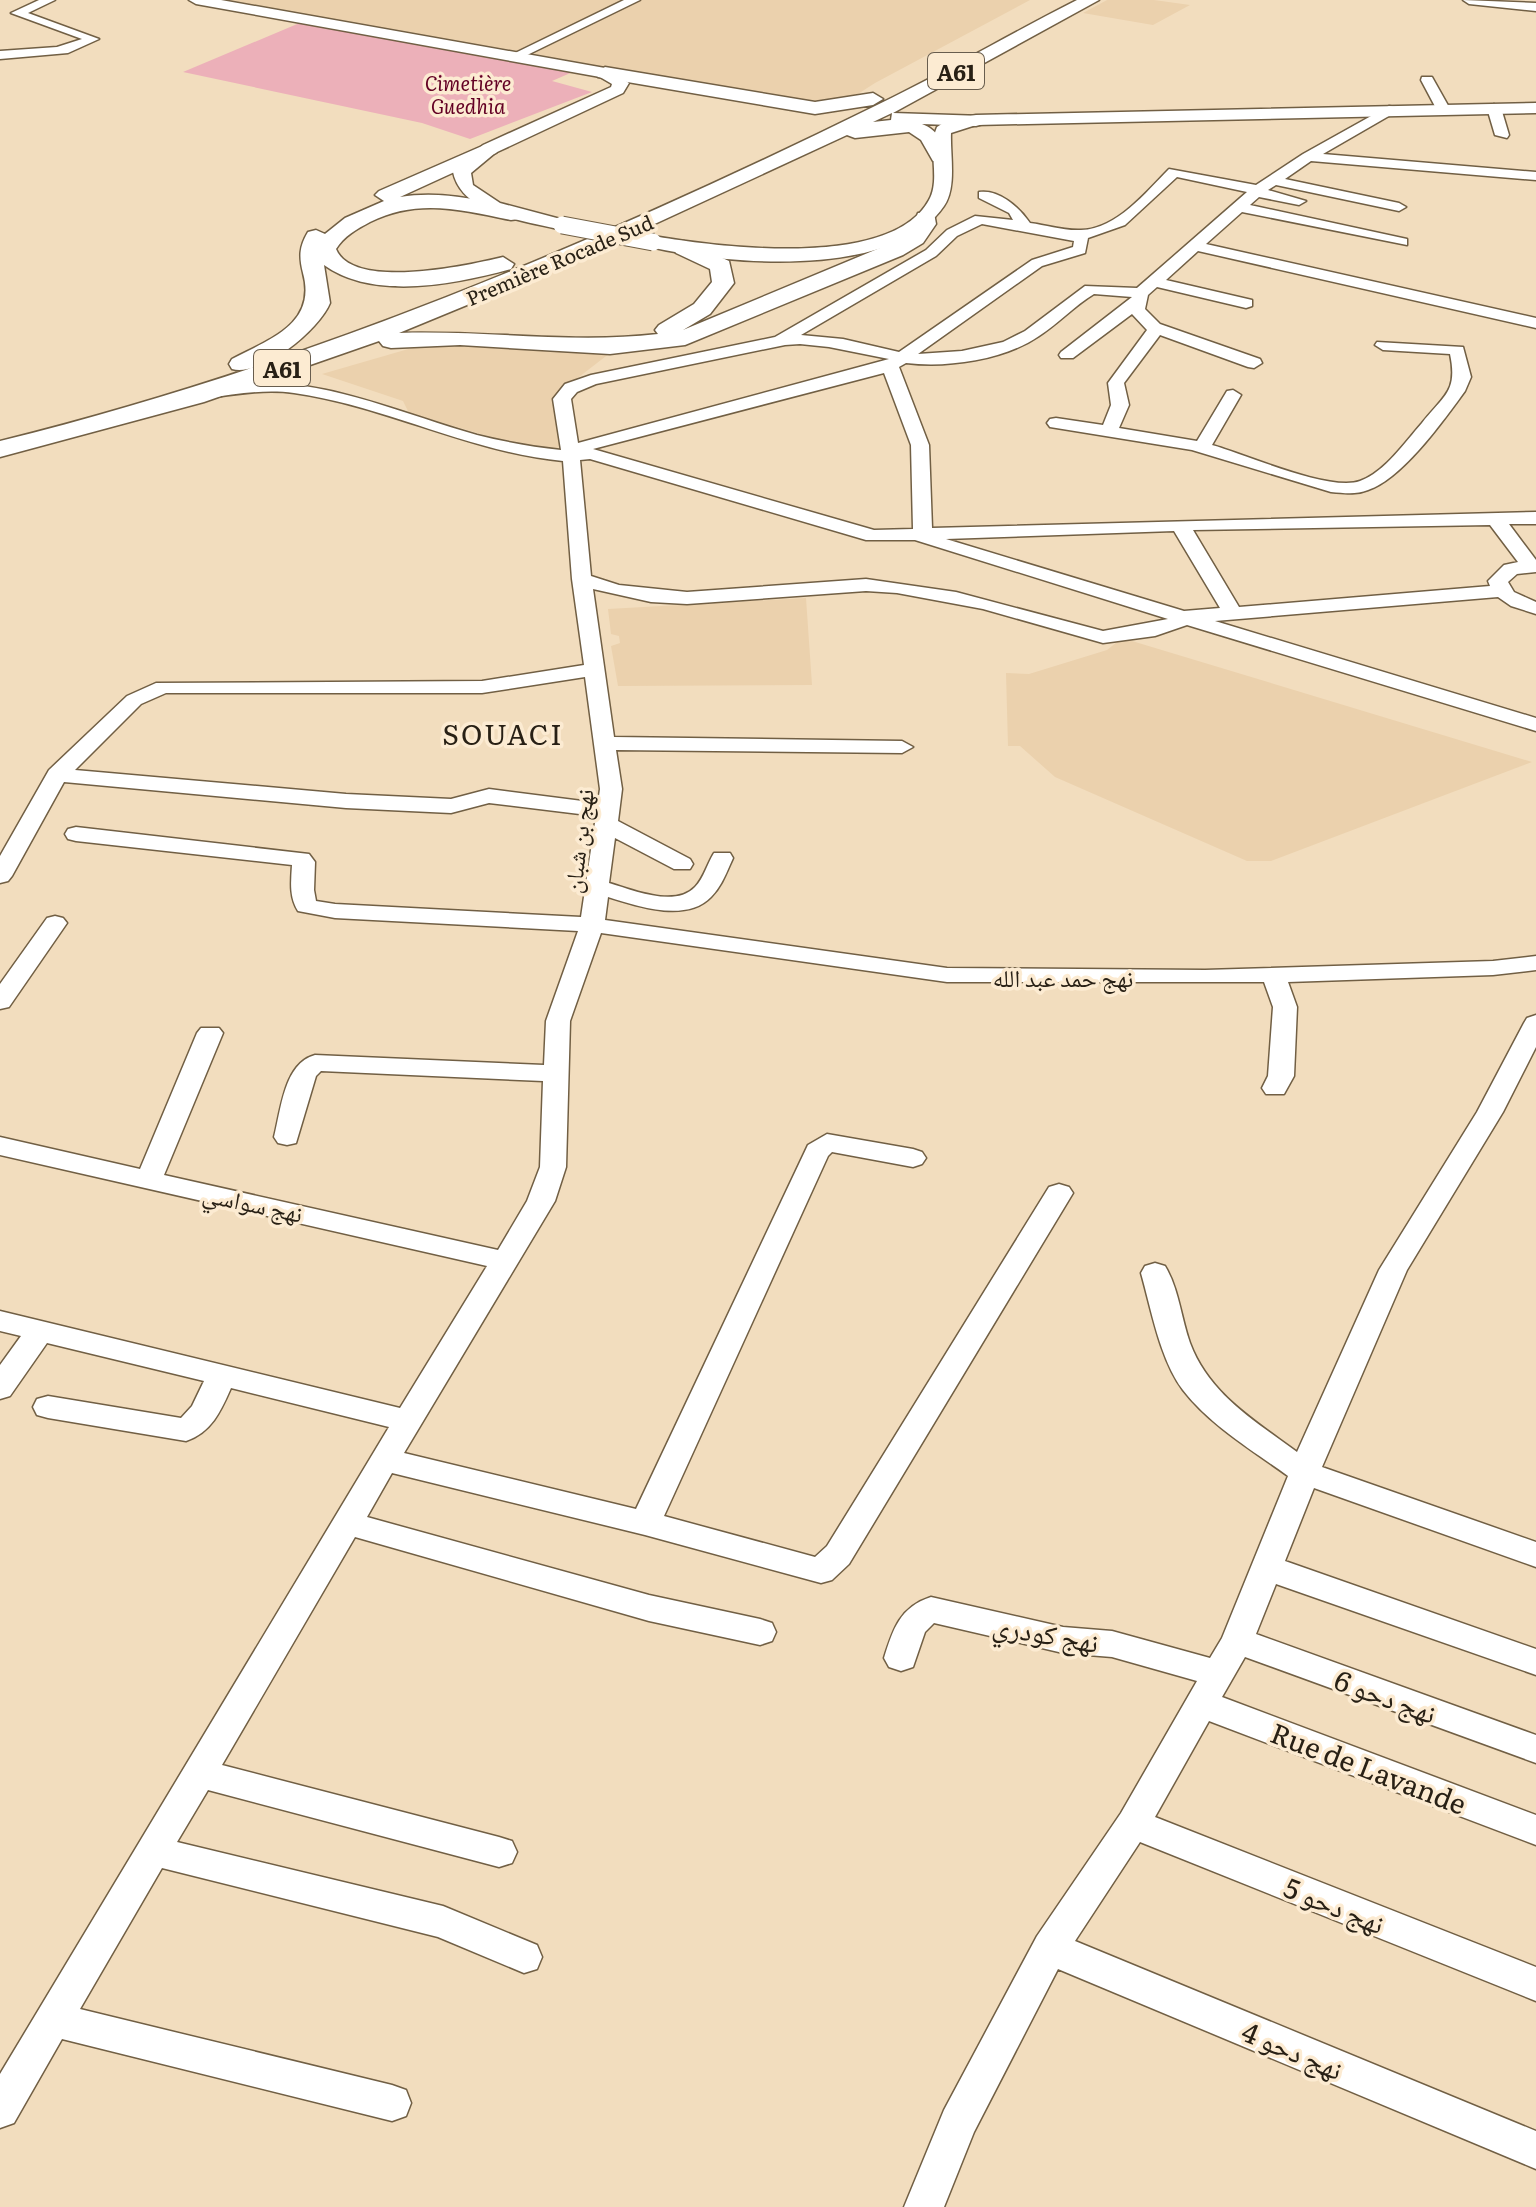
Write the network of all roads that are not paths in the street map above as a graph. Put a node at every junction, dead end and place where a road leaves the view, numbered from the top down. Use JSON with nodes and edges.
{"nodes":[{"id":1,"x":31,"y":0,"type":"edge"},
{"id":2,"x":49,"y":0,"type":"edge"},
{"id":3,"x":196,"y":0,"type":"edge"},
{"id":4,"x":634,"y":0,"type":"edge"},
{"id":5,"x":1073,"y":0,"type":"edge"},
{"id":6,"x":1090,"y":0,"type":"edge"},
{"id":7,"x":1469,"y":0,"type":"edge"},
{"id":8,"x":1536,"y":7,"type":"edge"},
{"id":9,"x":1,"y":13,"type":"edge"},
{"id":10,"x":17,"y":13,"type":"junction"},
{"id":11,"x":0,"y":55,"type":"edge"},
{"id":12,"x":515,"y":56,"type":"junction"},
{"id":13,"x":605,"y":73,"type":"junction"},
{"id":14,"x":1427,"y":80,"type":"dead end"},
{"id":15,"x":617,"y":90,"type":"junction"},
{"id":16,"x":888,"y":100,"type":"junction"},
{"id":17,"x":1494,"y":108,"type":"junction"},
{"id":18,"x":1536,"y":108,"type":"edge"},
{"id":19,"x":1443,"y":109,"type":"junction"},
{"id":20,"x":1389,"y":110,"type":"junction"},
{"id":21,"x":976,"y":120,"type":"junction"},
{"id":22,"x":1502,"y":135,"type":"dead end"},
{"id":23,"x":811,"y":136,"type":"junction"},
{"id":24,"x":489,"y":149,"type":"junction"},
{"id":25,"x":940,"y":157,"type":"junction"},
{"id":26,"x":1307,"y":158,"type":"junction"},
{"id":27,"x":1529,"y":175,"type":"edge"},
{"id":28,"x":1272,"y":181,"type":"junction"},
{"id":29,"x":1536,"y":182,"type":"edge"},
{"id":30,"x":1428,"y":183,"type":"dead end"},
{"id":31,"x":1256,"y":192,"type":"junction"},
{"id":32,"x":984,"y":195,"type":"dead end"},
{"id":33,"x":1299,"y":201,"type":"dead end"},
{"id":34,"x":1240,"y":207,"type":"junction"},
{"id":35,"x":1399,"y":207,"type":"dead end"},
{"id":36,"x":511,"y":214,"type":"junction"},
{"id":37,"x":926,"y":218,"type":"junction"},
{"id":38,"x":1025,"y":225,"type":"junction"},
{"id":39,"x":1079,"y":235,"type":"junction"},
{"id":40,"x":1402,"y":242,"type":"dead end"},
{"id":41,"x":558,"y":244,"type":"junction"},
{"id":42,"x":1197,"y":246,"type":"junction"},
{"id":43,"x":684,"y":248,"type":"junction"},
{"id":44,"x":1145,"y":292,"type":"junction"},
{"id":45,"x":1246,"y":303,"type":"dead end"},
{"id":46,"x":1536,"y":323,"type":"edge"},
{"id":47,"x":1155,"y":328,"type":"junction"},
{"id":48,"x":781,"y":341,"type":"junction"},
{"id":49,"x":1383,"y":345,"type":"dead end"},
{"id":50,"x":345,"y":346,"type":"junction"},
{"id":51,"x":1067,"y":355,"type":"dead end"},
{"id":52,"x":307,"y":360,"type":"junction"},
{"id":53,"x":896,"y":362,"type":"junction"},
{"id":54,"x":1254,"y":363,"type":"dead end"},
{"id":55,"x":230,"y":370,"type":"junction"},
{"id":56,"x":303,"y":389,"type":"junction"},
{"id":57,"x":204,"y":394,"type":"junction"},
{"id":58,"x":1233,"y":395,"type":"dead end"},
{"id":59,"x":1056,"y":423,"type":"dead end"},
{"id":60,"x":1109,"y":431,"type":"junction"},
{"id":61,"x":0,"y":435,"type":"edge"},
{"id":62,"x":1202,"y":447,"type":"junction"},
{"id":63,"x":0,"y":449,"type":"edge"},
{"id":64,"x":571,"y":453,"type":"junction"},
{"id":65,"x":1536,"y":518,"type":"edge"},
{"id":66,"x":1497,"y":521,"type":"junction"},
{"id":67,"x":1180,"y":525,"type":"junction"},
{"id":68,"x":917,"y":535,"type":"junction"},
{"id":69,"x":1534,"y":566,"type":"edge"},
{"id":70,"x":582,"y":579,"type":"junction"},
{"id":71,"x":1503,"y":591,"type":"junction"},
{"id":72,"x":677,"y":597,"type":"junction"},
{"id":73,"x":586,"y":606,"type":"junction"},
{"id":74,"x":1536,"y":608,"type":"edge"},
{"id":75,"x":1233,"y":613,"type":"junction"},
{"id":76,"x":1185,"y":617,"type":"junction"},
{"id":77,"x":595,"y":669,"type":"junction"},
{"id":78,"x":1536,"y":725,"type":"edge"},
{"id":79,"x":605,"y":743,"type":"junction"},
{"id":80,"x":902,"y":747,"type":"dead end"},
{"id":81,"x":57,"y":775,"type":"junction"},
{"id":82,"x":609,"y":818,"type":"junction"},
{"id":83,"x":76,"y":834,"type":"dead end"},
{"id":84,"x":722,"y":858,"type":"dead end"},
{"id":85,"x":682,"y":864,"type":"dead end"},
{"id":86,"x":0,"y":876,"type":"edge"},
{"id":87,"x":598,"y":887,"type":"junction"},
{"id":88,"x":55,"y":923,"type":"dead end"},
{"id":89,"x":592,"y":925,"type":"junction"},
{"id":90,"x":1536,"y":963,"type":"edge"},
{"id":91,"x":1273,"y":975,"type":"junction"},
{"id":92,"x":0,"y":1002,"type":"edge"},
{"id":93,"x":1536,"y":1023,"type":"edge"},
{"id":94,"x":210,"y":1033,"type":"dead end"},
{"id":95,"x":556,"y":1074,"type":"junction"},
{"id":96,"x":1275,"y":1088,"type":"dead end"},
{"id":97,"x":287,"y":1137,"type":"dead end"},
{"id":98,"x":0,"y":1146,"type":"edge"},
{"id":99,"x":913,"y":1158,"type":"dead end"},
{"id":100,"x":149,"y":1179,"type":"junction"},
{"id":101,"x":1059,"y":1193,"type":"dead end"},
{"id":102,"x":506,"y":1261,"type":"junction"},
{"id":103,"x":1155,"y":1273,"type":"dead end"},
{"id":104,"x":0,"y":1321,"type":"edge"},
{"id":105,"x":40,"y":1330,"type":"junction"},
{"id":106,"x":221,"y":1376,"type":"junction"},
{"id":107,"x":0,"y":1388,"type":"edge"},
{"id":108,"x":48,"y":1407,"type":"dead end"},
{"id":109,"x":408,"y":1421,"type":"junction"},
{"id":110,"x":384,"y":1460,"type":"junction"},
{"id":111,"x":1305,"y":1473,"type":"junction"},
{"id":112,"x":347,"y":1523,"type":"junction"},
{"id":113,"x":645,"y":1523,"type":"junction"},
{"id":114,"x":1536,"y":1555,"type":"edge"},
{"id":115,"x":1268,"y":1568,"type":"junction"},
{"id":116,"x":760,"y":1632,"type":"dead end"},
{"id":117,"x":1237,"y":1641,"type":"junction"},
{"id":118,"x":901,"y":1658,"type":"dead end"},
{"id":119,"x":1536,"y":1662,"type":"edge"},
{"id":120,"x":1218,"y":1673,"type":"junction"},
{"id":121,"x":1203,"y":1704,"type":"junction"},
{"id":122,"x":1536,"y":1749,"type":"edge"},
{"id":123,"x":199,"y":1773,"type":"junction"},
{"id":124,"x":1133,"y":1824,"type":"junction"},
{"id":125,"x":1536,"y":1830,"type":"edge"},
{"id":126,"x":153,"y":1851,"type":"junction"},
{"id":127,"x":499,"y":1852,"type":"dead end"},
{"id":128,"x":1050,"y":1948,"type":"junction"},
{"id":129,"x":524,"y":1957,"type":"dead end"},
{"id":130,"x":1536,"y":1984,"type":"edge"},
{"id":131,"x":54,"y":2020,"type":"junction"},
{"id":132,"x":392,"y":2103,"type":"dead end"},
{"id":133,"x":0,"y":2110,"type":"edge"},
{"id":134,"x":1536,"y":2150,"type":"edge"},
{"id":135,"x":924,"y":2207,"type":"edge"}],
"edges":[{"from":1,"to":9,"type":"street"},
{"from":2,"to":10,"type":"street"},
{"from":3,"to":12,"type":"main road"},
{"from":4,"to":12,"type":"street"},
{"from":5,"to":16,"type":"highway","name":"Première Rocade Sud","number":"A61"},
{"from":6,"to":16,"type":"highway","name":"Première Rocade Sud","number":"A61"},
{"from":7,"to":8,"type":"street"},
{"from":9,"to":10,"type":"street"},
{"from":10,"to":11,"type":"street"},
{"from":12,"to":13,"type":"main road"},
{"from":13,"to":15,"type":"main road"},
{"from":13,"to":16,"type":"highway"},
{"from":14,"to":19,"type":"street"},
{"from":15,"to":23,"type":"highway"},
{"from":15,"to":24,"type":"main road"},
{"from":16,"to":21,"type":"highway"},
{"from":16,"to":23,"type":"highway","name":"Première Rocade Sud","number":"A61"},
{"from":17,"to":18,"type":"main road"},
{"from":17,"to":19,"type":"main road"},
{"from":17,"to":22,"type":"street"},
{"from":19,"to":20,"type":"main road"},
{"from":20,"to":21,"type":"main road"},
{"from":20,"to":26,"type":"street"},
{"from":21,"to":25,"type":"main road"},
{"from":23,"to":25,"type":"highway"},
{"from":23,"to":41,"type":"highway","name":"Première Rocade Sud","number":"A61"},
{"from":24,"to":36,"type":"main road"},
{"from":24,"to":55,"type":"highway"},
{"from":25,"to":37,"type":"main road"},
{"from":26,"to":27,"type":"street"},
{"from":26,"to":28,"type":"street"},
{"from":26,"to":30,"type":"street"},
{"from":27,"to":29,"type":"street"},
{"from":28,"to":31,"type":"street"},
{"from":28,"to":35,"type":"street"},
{"from":31,"to":33,"type":"street"},
{"from":31,"to":34,"type":"street"},
{"from":31,"to":39,"type":"street"},
{"from":32,"to":38,"type":"street"},
{"from":34,"to":40,"type":"street"},
{"from":34,"to":42,"type":"street"},
{"from":36,"to":41,"type":"main road"},
{"from":36,"to":41,"type":"highway"},
{"from":37,"to":43,"type":"main road"},
{"from":37,"to":50,"type":"highway"},
{"from":38,"to":39,"type":"street"},
{"from":38,"to":48,"type":"street"},
{"from":39,"to":53,"type":"street"},
{"from":41,"to":43,"type":"main road","bridge":true},
{"from":41,"to":43,"type":"highway"},
{"from":41,"to":50,"type":"highway","name":"Première Rocade Sud","number":"A61"},
{"from":41,"to":55,"type":"highway","name":"Première Rocade Sud","number":"A61"},
{"from":42,"to":44,"type":"street"},
{"from":42,"to":46,"type":"street"},
{"from":44,"to":45,"type":"street"},
{"from":44,"to":47,"type":"street"},
{"from":44,"to":51,"type":"street"},
{"from":44,"to":53,"type":"street"},
{"from":47,"to":54,"type":"street"},
{"from":47,"to":60,"type":"street"},
{"from":48,"to":53,"type":"street"},
{"from":48,"to":64,"type":"street","name":"نهج بن شبان"},
{"from":49,"to":62,"type":"street"},
{"from":50,"to":52,"type":"highway","name":"Première Rocade Sud","number":"A61"},
{"from":52,"to":56,"type":"street"},
{"from":52,"to":57,"type":"highway","name":"Première Rocade Sud","number":"A61"},
{"from":53,"to":64,"type":"street"},
{"from":53,"to":68,"type":"street"},
{"from":55,"to":61,"type":"highway","name":"Première Rocade Sud","number":"A61"},
{"from":56,"to":57,"type":"street"},
{"from":56,"to":64,"type":"street"},
{"from":57,"to":63,"type":"highway","name":"Première Rocade Sud","number":"A61"},
{"from":58,"to":62,"type":"street"},
{"from":59,"to":60,"type":"street"},
{"from":60,"to":62,"type":"street"},
{"from":64,"to":68,"type":"street"},
{"from":64,"to":70,"type":"street","name":"نهج بن شبان"},
{"from":65,"to":66,"type":"street"},
{"from":66,"to":67,"type":"street"},
{"from":66,"to":69,"type":"street"},
{"from":67,"to":68,"type":"street"},
{"from":67,"to":75,"type":"street"},
{"from":68,"to":76,"type":"street"},
{"from":69,"to":71,"type":"street"},
{"from":70,"to":72,"type":"street"},
{"from":70,"to":73,"type":"street","name":"نهج بن شبان"},
{"from":71,"to":74,"type":"street"},
{"from":71,"to":75,"type":"street"},
{"from":72,"to":73,"type":"street"},
{"from":72,"to":76,"type":"street"},
{"from":73,"to":77,"type":"street","name":"نهج بن شبان"},
{"from":75,"to":76,"type":"street"},
{"from":76,"to":78,"type":"street"},
{"from":77,"to":79,"type":"street","name":"نهج بن شبان"},
{"from":77,"to":81,"type":"street"},
{"from":79,"to":80,"type":"street"},
{"from":79,"to":82,"type":"street","name":"نهج بن شبان"},
{"from":81,"to":82,"type":"street"},
{"from":81,"to":86,"type":"street"},
{"from":82,"to":85,"type":"street"},
{"from":82,"to":87,"type":"street","name":"نهج بن شبان"},
{"from":83,"to":89,"type":"street","name":"نهج حمد عبد الله"},
{"from":84,"to":87,"type":"street"},
{"from":87,"to":89,"type":"street","name":"نهج بن شبان"},
{"from":88,"to":92,"type":"street"},
{"from":89,"to":91,"type":"street","name":"نهج حمد عبد الله"},
{"from":89,"to":95,"type":"street","name":"نهج بن شبان"},
{"from":90,"to":91,"type":"street","name":"نهج حمد عبد الله"},
{"from":91,"to":96,"type":"street"},
{"from":93,"to":111,"type":"street"},
{"from":94,"to":100,"type":"street"},
{"from":95,"to":97,"type":"street"},
{"from":95,"to":102,"type":"street","name":"نهج بن شبان"},
{"from":98,"to":100,"type":"street","name":"نهج سواسي"},
{"from":99,"to":113,"type":"street"},
{"from":100,"to":102,"type":"street","name":"نهج سواسي"},
{"from":101,"to":113,"type":"street"},
{"from":102,"to":109,"type":"street","name":"نهج بن شبان"},
{"from":103,"to":111,"type":"street"},
{"from":104,"to":105,"type":"street"},
{"from":105,"to":106,"type":"street"},
{"from":105,"to":107,"type":"street"},
{"from":106,"to":108,"type":"street"},
{"from":106,"to":109,"type":"street"},
{"from":109,"to":110,"type":"street","name":"نهج بن شبان"},
{"from":110,"to":112,"type":"street","name":"نهج بن شبان"},
{"from":110,"to":113,"type":"street"},
{"from":111,"to":114,"type":"street"},
{"from":111,"to":115,"type":"street"},
{"from":112,"to":116,"type":"street"},
{"from":112,"to":123,"type":"street","name":"نهج بن شبان"},
{"from":115,"to":117,"type":"street"},
{"from":115,"to":119,"type":"street"},
{"from":117,"to":120,"type":"street"},
{"from":117,"to":122,"type":"street","name":"نهج دحو 6"},
{"from":118,"to":120,"type":"street","name":"نهج كودري"},
{"from":120,"to":121,"type":"street"},
{"from":121,"to":124,"type":"street"},
{"from":121,"to":125,"type":"street","name":"Rue de Lavande"},
{"from":123,"to":126,"type":"street","name":"نهج بن شبان"},
{"from":123,"to":127,"type":"street"},
{"from":124,"to":128,"type":"street"},
{"from":124,"to":130,"type":"street","name":"نهج دحو 5"},
{"from":126,"to":129,"type":"street"},
{"from":126,"to":131,"type":"street","name":"نهج بن شبان"},
{"from":128,"to":134,"type":"street","name":"نهج دحو 4"},
{"from":128,"to":135,"type":"street"},
{"from":131,"to":132,"type":"street"},
{"from":131,"to":133,"type":"street","name":"نهج بن شبان"}]}
